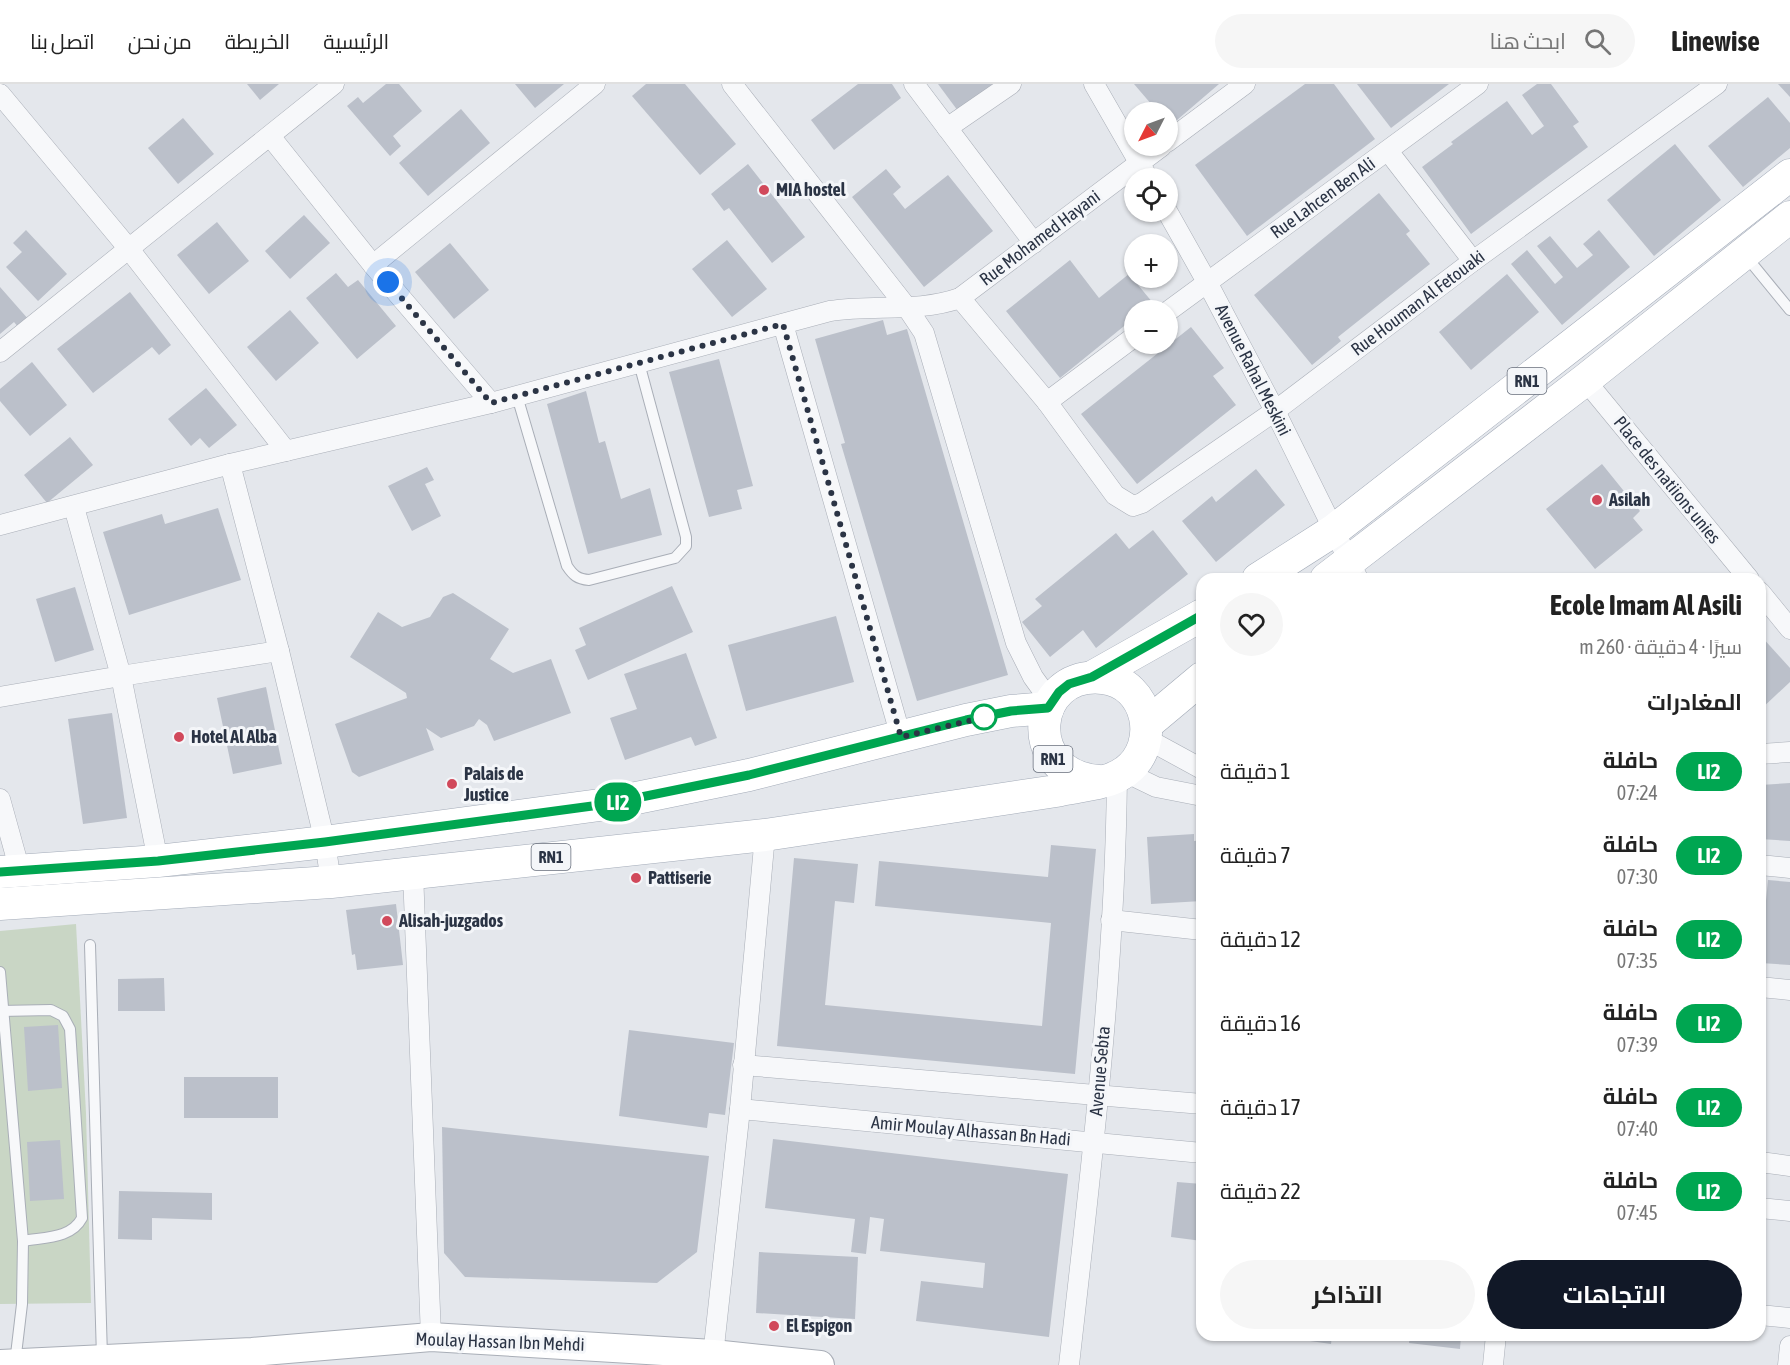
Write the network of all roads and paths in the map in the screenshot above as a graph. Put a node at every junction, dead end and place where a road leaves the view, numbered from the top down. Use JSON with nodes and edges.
{"nodes":[{"id":1,"x":334,"y":84,"type":"edge"},
{"id":2,"x":596,"y":84,"type":"edge"},
{"id":3,"x":732,"y":84,"type":"edge"},
{"id":4,"x":914,"y":84,"type":"edge"},
{"id":5,"x":1011,"y":84,"type":"edge"},
{"id":6,"x":1094,"y":84,"type":"edge"},
{"id":7,"x":1245,"y":84,"type":"edge"},
{"id":8,"x":1478,"y":84,"type":"edge"},
{"id":9,"x":1705,"y":87,"type":"edge"},
{"id":10,"x":0,"y":94,"type":"edge"},
{"id":11,"x":947,"y":128,"type":"junction"},
{"id":12,"x":1178,"y":134,"type":"edge"},
{"id":13,"x":270,"y":136,"type":"junction"},
{"id":14,"x":1388,"y":151,"type":"junction"},
{"id":15,"x":1143,"y":168,"type":"edge"},
{"id":16,"x":1790,"y":175,"type":"edge"},
{"id":17,"x":1124,"y":183,"type":"edge"},
{"id":18,"x":1790,"y":217,"type":"edge"},
{"id":19,"x":1173,"y":222,"type":"edge"},
{"id":20,"x":1034,"y":243,"type":"junction"},
{"id":21,"x":129,"y":249,"type":"junction"},
{"id":22,"x":1744,"y":253,"type":"junction"},
{"id":23,"x":1473,"y":261,"type":"junction"},
{"id":24,"x":373,"y":265,"type":"junction"},
{"id":25,"x":1207,"y":282,"type":"junction"},
{"id":26,"x":960,"y":298,"type":"junction"},
{"id":27,"x":1178,"y":304,"type":"edge"},
{"id":28,"x":908,"y":309,"type":"junction"},
{"id":29,"x":1790,"y":310,"type":"edge"},
{"id":30,"x":783,"y":324,"type":"junction"},
{"id":31,"x":1124,"y":344,"type":"edge"},
{"id":32,"x":0,"y":352,"type":"edge"},
{"id":33,"x":639,"y":363,"type":"junction"},
{"id":34,"x":1585,"y":380,"type":"junction"},
{"id":35,"x":517,"y":396,"type":"junction"},
{"id":36,"x":1047,"y":402,"type":"junction"},
{"id":37,"x":491,"y":403,"type":"junction"},
{"id":38,"x":1275,"y":411,"type":"junction"},
{"id":39,"x":286,"y":451,"type":"junction"},
{"id":40,"x":230,"y":464,"type":"junction"},
{"id":41,"x":74,"y":507,"type":"junction"},
{"id":42,"x":0,"y":525,"type":"edge"},
{"id":43,"x":1333,"y":531,"type":"junction"},
{"id":44,"x":1267,"y":573,"type":"edge"},
{"id":45,"x":1344,"y":573,"type":"edge"},
{"id":46,"x":1744,"y":573,"type":"edge"},
{"id":47,"x":1766,"y":599,"type":"edge"},
{"id":48,"x":1196,"y":618,"type":"edge"},
{"id":49,"x":1790,"y":629,"type":"edge"},
{"id":50,"x":279,"y":651,"type":"junction"},
{"id":51,"x":121,"y":676,"type":"junction"},
{"id":52,"x":1092,"y":677,"type":"junction"},
{"id":53,"x":1196,"y":684,"type":"edge"},
{"id":54,"x":0,"y":697,"type":"edge"},
{"id":55,"x":1050,"y":705,"type":"junction"},
{"id":56,"x":1147,"y":732,"type":"junction"},
{"id":57,"x":901,"y":737,"type":"junction"},
{"id":58,"x":1790,"y":752,"type":"edge"},
{"id":59,"x":1766,"y":754,"type":"edge"},
{"id":60,"x":1196,"y":765,"type":"edge"},
{"id":61,"x":1114,"y":777,"type":"junction"},
{"id":62,"x":1196,"y":795,"type":"edge"},
{"id":63,"x":0,"y":799,"type":"edge"},
{"id":64,"x":765,"y":835,"type":"junction"},
{"id":65,"x":325,"y":842,"type":"junction"},
{"id":66,"x":158,"y":861,"type":"junction"},
{"id":67,"x":1766,"y":866,"type":"edge"},
{"id":68,"x":1790,"y":868,"type":"edge"},
{"id":69,"x":10,"y":871,"type":"edge"},
{"id":70,"x":413,"y":872,"type":"junction"},
{"id":71,"x":331,"y":882,"type":"junction"},
{"id":72,"x":0,"y":904,"type":"edge"},
{"id":73,"x":1111,"y":920,"type":"junction"},
{"id":74,"x":1196,"y":929,"type":"edge"},
{"id":75,"x":90,"y":945,"type":"dead end"},
{"id":76,"x":0,"y":972,"type":"edge"},
{"id":77,"x":1766,"y":988,"type":"edge"},
{"id":78,"x":1790,"y":990,"type":"edge"},
{"id":79,"x":2,"y":1011,"type":"edge"},
{"id":80,"x":743,"y":1065,"type":"junction"},
{"id":81,"x":1098,"y":1094,"type":"junction"},
{"id":82,"x":1196,"y":1103,"type":"edge"},
{"id":83,"x":740,"y":1109,"type":"junction"},
{"id":84,"x":1094,"y":1142,"type":"junction"},
{"id":85,"x":1196,"y":1152,"type":"edge"},
{"id":86,"x":1766,"y":1163,"type":"edge"},
{"id":87,"x":1790,"y":1166,"type":"edge"},
{"id":88,"x":1766,"y":1209,"type":"edge"},
{"id":89,"x":1790,"y":1211,"type":"edge"},
{"id":90,"x":23,"y":1240,"type":"junction"},
{"id":91,"x":1766,"y":1316,"type":"edge"},
{"id":92,"x":1790,"y":1318,"type":"edge"},
{"id":93,"x":431,"y":1336,"type":"junction"},
{"id":94,"x":1495,"y":1341,"type":"edge"},
{"id":95,"x":1790,"y":1346,"type":"edge"},
{"id":96,"x":252,"y":1358,"type":"edge"},
{"id":97,"x":102,"y":1360,"type":"junction"},
{"id":98,"x":712,"y":1360,"type":"edge"},
{"id":99,"x":8,"y":1363,"type":"edge"},
{"id":100,"x":820,"y":1365,"type":"edge"},
{"id":101,"x":1070,"y":1365,"type":"edge"},
{"id":102,"x":1493,"y":1365,"type":"edge"},
{"id":103,"x":1788,"y":1365,"type":"edge"}],
"edges":[{"from":1,"to":13,"type":"street"},
{"from":2,"to":24,"type":"street"},
{"from":3,"to":28,"type":"street"},
{"from":4,"to":11,"type":"street"},
{"from":5,"to":11,"type":"street"},
{"from":6,"to":15,"type":"street"},
{"from":7,"to":12,"type":"street"},
{"from":8,"to":14,"type":"street","name":"Rue Lahcen Ben Ali"},
{"from":9,"to":23,"type":"street","name":"Rue Houman Al Fetouaki"},
{"from":10,"to":21,"type":"street"},
{"from":11,"to":20,"type":"street"},
{"from":13,"to":21,"type":"street"},
{"from":13,"to":24,"type":"street"},
{"from":14,"to":23,"type":"street"},
{"from":14,"to":25,"type":"street","name":"Rue Lahcen Ben Ali"},
{"from":16,"to":43,"type":"main road","number":"RN1"},
{"from":17,"to":20,"type":"street","name":"Rue Mohamed Hayani"},
{"from":18,"to":22,"type":"main road","number":"RN1"},
{"from":19,"to":25,"type":"street","name":"Avenue Rahal Meskini"},
{"from":20,"to":26,"type":"street","name":"Rue Mohamed Hayani"},
{"from":21,"to":32,"type":"street"},
{"from":21,"to":39,"type":"street"},
{"from":22,"to":29,"type":"lane"},
{"from":22,"to":34,"type":"main road","number":"RN1"},
{"from":23,"to":38,"type":"street","name":"Rue Houman Al Fetouaki"},
{"from":24,"to":37,"type":"street"},
{"from":25,"to":27,"type":"street","name":"Rue Lahcen Ben Ali"},
{"from":25,"to":38,"type":"street","name":"Avenue Rahal Meskini"},
{"from":26,"to":28,"type":"street","name":"Rue Mohamed Hayani"},
{"from":26,"to":36,"type":"street"},
{"from":28,"to":30,"type":"street","name":"Rue Mohamed Hayani"},
{"from":28,"to":55,"type":"street"},
{"from":30,"to":33,"type":"street","name":"Rue Mohamed Hayani"},
{"from":30,"to":57,"type":"street"},
{"from":31,"to":36,"type":"street"},
{"from":33,"to":35,"type":"street","name":"Rue Mohamed Hayani"},
{"from":33,"to":35,"type":"lane"},
{"from":34,"to":45,"type":"main road","number":"RN1"},
{"from":34,"to":46,"type":"street","name":"Place des natiions unies"},
{"from":35,"to":37,"type":"street","name":"Rue Mohamed Hayani"},
{"from":36,"to":38,"type":"street","name":"Rue Houman Al Fetouaki"},
{"from":37,"to":39,"type":"street","name":"Rue Mohamed Hayani"},
{"from":38,"to":43,"type":"street","name":"Avenue Rahal Meskini"},
{"from":39,"to":40,"type":"street","name":"Rue Mohamed Hayani"},
{"from":40,"to":41,"type":"street","name":"Rue Mohamed Hayani"},
{"from":40,"to":50,"type":"street"},
{"from":41,"to":42,"type":"street","name":"Rue Mohamed Hayani"},
{"from":41,"to":51,"type":"street"},
{"from":43,"to":44,"type":"main road","number":"RN1"},
{"from":43,"to":45,"type":"street","name":"Avenue Rahal Meskini"},
{"from":47,"to":49,"type":"street"},
{"from":48,"to":52,"type":"main road"},
{"from":50,"to":51,"type":"street"},
{"from":50,"to":65,"type":"street"},
{"from":51,"to":54,"type":"street"},
{"from":51,"to":66,"type":"street"},
{"from":52,"to":55,"type":"main road"},
{"from":52,"to":56,"type":"main road"},
{"from":53,"to":56,"type":"main road"},
{"from":55,"to":57,"type":"main road"},
{"from":55,"to":61,"type":"main road","number":"RN1"},
{"from":56,"to":60,"type":"street"},
{"from":56,"to":61,"type":"main road"},
{"from":57,"to":65,"type":"main road"},
{"from":58,"to":59,"type":"street"},
{"from":61,"to":62,"type":"street"},
{"from":61,"to":64,"type":"main road","number":"RN1"},
{"from":61,"to":73,"type":"street","name":"Avenue Sebta"},
{"from":63,"to":69,"type":"street"},
{"from":64,"to":70,"type":"main road","number":"RN1"},
{"from":64,"to":80,"type":"street"},
{"from":65,"to":66,"type":"main road"},
{"from":65,"to":71,"type":"street"},
{"from":66,"to":69,"type":"main road"},
{"from":67,"to":68,"type":"street"},
{"from":70,"to":71,"type":"main road","number":"RN1"},
{"from":70,"to":93,"type":"street"},
{"from":71,"to":72,"type":"main road","number":"RN1"},
{"from":73,"to":74,"type":"street"},
{"from":73,"to":81,"type":"street","name":"Avenue Sebta"},
{"from":75,"to":97,"type":"lane"},
{"from":76,"to":79,"type":"lane"},
{"from":77,"to":78,"type":"street"},
{"from":79,"to":90,"type":"lane"},
{"from":79,"to":90,"type":"lane"},
{"from":80,"to":81,"type":"street"},
{"from":80,"to":83,"type":"street"},
{"from":81,"to":82,"type":"street"},
{"from":81,"to":84,"type":"street","name":"Avenue Sebta"},
{"from":83,"to":84,"type":"street","name":"Amir Moulay Alhassan Bn Hadi"},
{"from":83,"to":98,"type":"street"},
{"from":84,"to":85,"type":"street","name":"Amir Moulay Alhassan Bn Hadi"},
{"from":84,"to":101,"type":"street","name":"Avenue Sebta"},
{"from":86,"to":87,"type":"street"},
{"from":88,"to":89,"type":"street"},
{"from":90,"to":99,"type":"lane"},
{"from":91,"to":92,"type":"street"},
{"from":93,"to":96,"type":"street","name":"Moulay Hassan Ibn Mehdi"},
{"from":93,"to":98,"type":"street","name":"Moulay Hassan Ibn Mehdi"},
{"from":94,"to":102,"type":"street"},
{"from":95,"to":103,"type":"street"},
{"from":96,"to":97,"type":"street","name":"Moulay Hassan Ibn Mehdi"},
{"from":97,"to":99,"type":"street","name":"Moulay Hassan Ibn Mehdi"},
{"from":98,"to":100,"type":"street","name":"Moulay Hassan Ibn Mehdi"}]}
